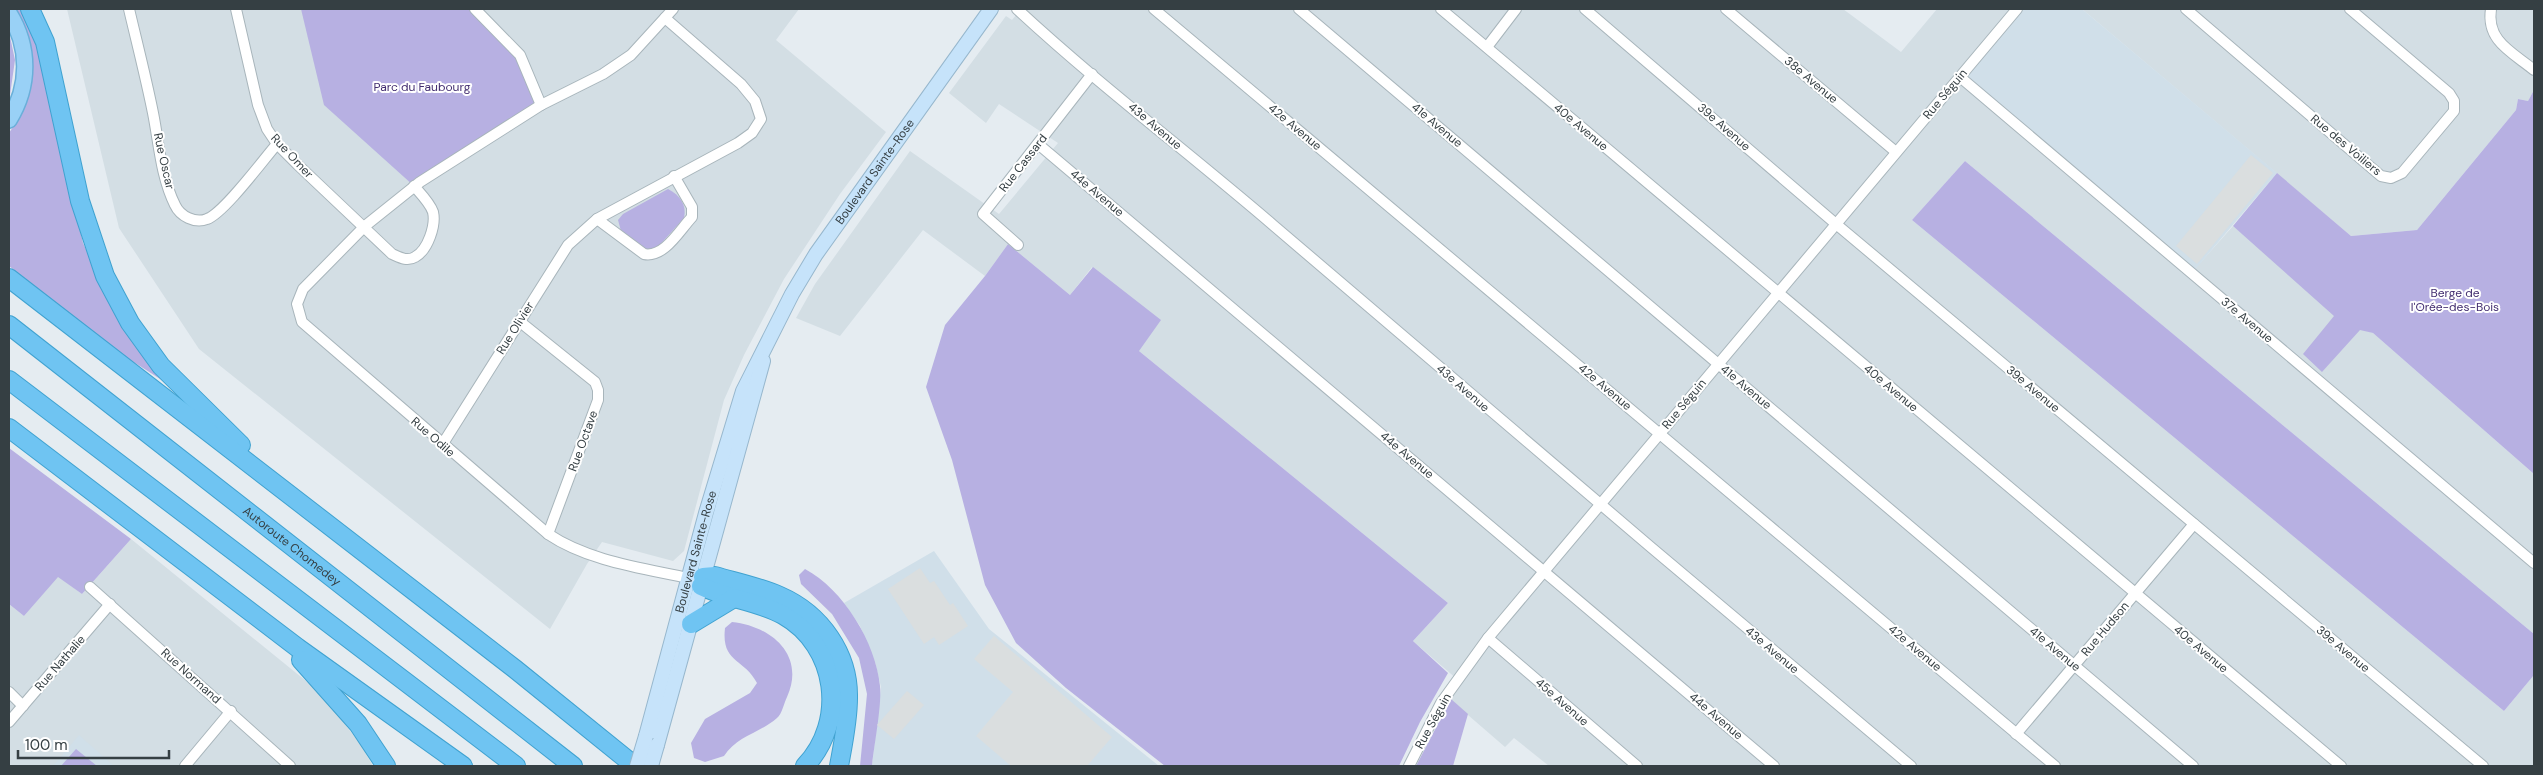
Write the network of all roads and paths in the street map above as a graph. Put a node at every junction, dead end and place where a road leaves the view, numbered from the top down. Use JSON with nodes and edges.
{"nodes":[{"id":1,"x":30,"y":9,"type":"edge"},
{"id":2,"x":129,"y":9,"type":"edge"},
{"id":3,"x":236,"y":9,"type":"edge"},
{"id":4,"x":475,"y":9,"type":"edge"},
{"id":5,"x":672,"y":9,"type":"edge"},
{"id":6,"x":991,"y":9,"type":"edge"},
{"id":7,"x":1017,"y":9,"type":"edge"},
{"id":8,"x":1154,"y":9,"type":"edge"},
{"id":9,"x":1299,"y":9,"type":"edge"},
{"id":10,"x":1441,"y":9,"type":"edge"},
{"id":11,"x":1516,"y":9,"type":"edge"},
{"id":12,"x":1585,"y":9,"type":"edge"},
{"id":13,"x":1726,"y":9,"type":"edge"},
{"id":14,"x":2017,"y":9,"type":"edge"},
{"id":15,"x":2186,"y":9,"type":"edge"},
{"id":16,"x":2350,"y":9,"type":"edge"},
{"id":17,"x":2491,"y":9,"type":"edge"},
{"id":18,"x":9,"y":13,"type":"edge"},
{"id":19,"x":665,"y":18,"type":"junction"},
{"id":20,"x":1487,"y":47,"type":"junction"},
{"id":21,"x":2534,"y":70,"type":"edge"},
{"id":22,"x":1092,"y":74,"type":"junction"},
{"id":23,"x":1960,"y":76,"type":"junction"},
{"id":24,"x":540,"y":106,"type":"junction"},
{"id":25,"x":9,"y":120,"type":"edge"},
{"id":26,"x":277,"y":144,"type":"junction"},
{"id":27,"x":1038,"y":144,"type":"junction"},
{"id":28,"x":1896,"y":152,"type":"junction"},
{"id":29,"x":674,"y":176,"type":"junction"},
{"id":30,"x":414,"y":186,"type":"junction"},
{"id":31,"x":597,"y":219,"type":"junction"},
{"id":32,"x":1836,"y":224,"type":"junction"},
{"id":33,"x":365,"y":226,"type":"junction"},
{"id":34,"x":1018,"y":245,"type":"dead end"},
{"id":35,"x":9,"y":278,"type":"edge"},
{"id":36,"x":1778,"y":293,"type":"junction"},
{"id":37,"x":519,"y":321,"type":"junction"},
{"id":38,"x":9,"y":325,"type":"edge"},
{"id":39,"x":1718,"y":364,"type":"junction"},
{"id":40,"x":9,"y":380,"type":"edge"},
{"id":41,"x":9,"y":428,"type":"edge"},
{"id":42,"x":9,"y":433,"type":"edge"},
{"id":43,"x":1660,"y":434,"type":"junction"},
{"id":44,"x":442,"y":445,"type":"junction"},
{"id":45,"x":50,"y":459,"type":"junction"},
{"id":46,"x":1600,"y":505,"type":"junction"},
{"id":47,"x":306,"y":507,"type":"junction"},
{"id":48,"x":2194,"y":524,"type":"junction"},
{"id":49,"x":548,"y":534,"type":"junction"},
{"id":50,"x":2534,"y":563,"type":"edge"},
{"id":51,"x":1545,"y":571,"type":"junction"},
{"id":52,"x":697,"y":580,"type":"junction"},
{"id":53,"x":90,"y":587,"type":"dead end"},
{"id":54,"x":2135,"y":593,"type":"junction"},
{"id":55,"x":734,"y":598,"type":"junction"},
{"id":56,"x":110,"y":604,"type":"junction"},
{"id":57,"x":690,"y":624,"type":"junction"},
{"id":58,"x":278,"y":633,"type":"junction"},
{"id":59,"x":1488,"y":638,"type":"junction"},
{"id":60,"x":2074,"y":665,"type":"junction"},
{"id":61,"x":9,"y":692,"type":"edge"},
{"id":62,"x":23,"y":706,"type":"junction"},
{"id":63,"x":231,"y":712,"type":"junction"},
{"id":64,"x":9,"y":722,"type":"edge"},
{"id":65,"x":583,"y":723,"type":"junction"},
{"id":66,"x":2016,"y":734,"type":"junction"},
{"id":67,"x":186,"y":766,"type":"edge"},
{"id":68,"x":290,"y":766,"type":"edge"},
{"id":69,"x":386,"y":766,"type":"edge"},
{"id":70,"x":463,"y":766,"type":"edge"},
{"id":71,"x":516,"y":766,"type":"edge"},
{"id":72,"x":573,"y":766,"type":"edge"},
{"id":73,"x":636,"y":766,"type":"edge"},
{"id":74,"x":652,"y":766,"type":"edge"},
{"id":75,"x":805,"y":766,"type":"edge"},
{"id":76,"x":839,"y":766,"type":"edge"},
{"id":77,"x":1408,"y":766,"type":"edge"},
{"id":78,"x":1637,"y":766,"type":"edge"},
{"id":79,"x":1774,"y":766,"type":"edge"},
{"id":80,"x":1911,"y":766,"type":"edge"},
{"id":81,"x":2055,"y":766,"type":"edge"},
{"id":82,"x":2193,"y":766,"type":"edge"},
{"id":83,"x":2341,"y":766,"type":"edge"},
{"id":84,"x":2483,"y":766,"type":"edge"}],
"edges":[{"from":1,"to":47,"type":"highway"},
{"from":2,"to":26,"type":"street","name":"Rue Oscar"},
{"from":3,"to":26,"type":"street","name":"Rue Omer"},
{"from":4,"to":24,"type":"street"},
{"from":5,"to":19,"type":"street","name":"Rue Odile"},
{"from":6,"to":52,"type":"street","name":"Boulevard Sainte-Rose"},
{"from":7,"to":22,"type":"street","name":"43e Avenue"},
{"from":8,"to":43,"type":"street","name":"42e Avenue"},
{"from":9,"to":39,"type":"street","name":"41e Avenue"},
{"from":10,"to":20,"type":"street","name":"40e Avenue"},
{"from":11,"to":20,"type":"street"},
{"from":12,"to":32,"type":"street","name":"39e Avenue"},
{"from":13,"to":28,"type":"street","name":"38e Avenue"},
{"from":14,"to":23,"type":"street","name":"Rue Séguin"},
{"from":15,"to":16,"type":"street","name":"Rue des Voiliers"},
{"from":17,"to":21,"type":"street"},
{"from":18,"to":25,"type":"main road"},
{"from":19,"to":24,"type":"street","name":"Rue Odile"},
{"from":19,"to":29,"type":"street","name":"Rue Olivier"},
{"from":20,"to":36,"type":"street","name":"40e Avenue"},
{"from":22,"to":27,"type":"street","name":"Rue Cassard"},
{"from":22,"to":46,"type":"street","name":"43e Avenue"},
{"from":23,"to":28,"type":"street","name":"Rue Séguin"},
{"from":23,"to":50,"type":"street","name":"37e Avenue"},
{"from":24,"to":30,"type":"street","name":"Rue Odile"},
{"from":26,"to":33,"type":"street","name":"Rue Omer"},
{"from":27,"to":34,"type":"street","name":"Rue Cassard"},
{"from":27,"to":51,"type":"street","name":"44e Avenue"},
{"from":28,"to":32,"type":"street","name":"Rue Séguin"},
{"from":29,"to":31,"type":"street","name":"Rue Olivier"},
{"from":29,"to":31,"type":"street"},
{"from":30,"to":33,"type":"street","name":"Rue Odile"},
{"from":30,"to":33,"type":"street"},
{"from":31,"to":37,"type":"street","name":"Rue Olivier"},
{"from":32,"to":36,"type":"street","name":"Rue Séguin"},
{"from":32,"to":48,"type":"street","name":"39e Avenue"},
{"from":33,"to":44,"type":"street","name":"Rue Odile"},
{"from":35,"to":47,"type":"highway"},
{"from":36,"to":39,"type":"street","name":"Rue Séguin"},
{"from":36,"to":54,"type":"street","name":"40e Avenue"},
{"from":37,"to":44,"type":"street","name":"Rue Olivier"},
{"from":37,"to":49,"type":"street","name":"Rue Octave"},
{"from":38,"to":72,"type":"highway","name":"Autoroute Chomedey"},
{"from":39,"to":43,"type":"street","name":"Rue Séguin"},
{"from":39,"to":60,"type":"street","name":"41e Avenue"},
{"from":40,"to":71,"type":"highway"},
{"from":41,"to":45,"type":"highway"},
{"from":42,"to":45,"type":"highway"},
{"from":43,"to":46,"type":"street","name":"Rue Séguin"},
{"from":43,"to":66,"type":"street","name":"42e Avenue"},
{"from":44,"to":49,"type":"street","name":"Rue Odile"},
{"from":45,"to":58,"type":"highway"},
{"from":46,"to":51,"type":"street","name":"Rue Séguin"},
{"from":46,"to":80,"type":"street","name":"43e Avenue"},
{"from":47,"to":65,"type":"highway"},
{"from":48,"to":54,"type":"street","name":"Rue Hudson"},
{"from":48,"to":84,"type":"street","name":"39e Avenue"},
{"from":49,"to":52,"type":"street","name":"Rue Odile"},
{"from":51,"to":59,"type":"street","name":"Rue Séguin"},
{"from":51,"to":79,"type":"street","name":"44e Avenue"},
{"from":52,"to":55,"type":"highway"},
{"from":52,"to":57,"type":"street","name":"Boulevard Sainte-Rose"},
{"from":52,"to":73,"type":"street","name":"Boulevard Sainte-Rose","bridge":true},
{"from":52,"to":76,"type":"highway"},
{"from":53,"to":56,"type":"street","name":"Rue Normand"},
{"from":54,"to":60,"type":"street","name":"Rue Hudson"},
{"from":54,"to":83,"type":"street","name":"40e Avenue"},
{"from":55,"to":57,"type":"highway"},
{"from":55,"to":75,"type":"highway"},
{"from":56,"to":62,"type":"street","name":"Rue Nathalie"},
{"from":56,"to":63,"type":"street","name":"Rue Normand"},
{"from":57,"to":74,"type":"street","name":"Boulevard Sainte-Rose","bridge":true},
{"from":58,"to":69,"type":"highway"},
{"from":58,"to":70,"type":"highway"},
{"from":59,"to":77,"type":"street","name":"Rue Séguin"},
{"from":59,"to":78,"type":"street","name":"45e Avenue"},
{"from":60,"to":66,"type":"street","name":"Rue Hudson"},
{"from":60,"to":82,"type":"street","name":"41e Avenue"},
{"from":61,"to":62,"type":"street"},
{"from":62,"to":64,"type":"street","name":"Rue Nathalie"},
{"from":63,"to":67,"type":"street"},
{"from":63,"to":68,"type":"street","name":"Rue Normand"},
{"from":65,"to":73,"type":"highway"},
{"from":65,"to":74,"type":"highway"},
{"from":66,"to":81,"type":"street","name":"42e Avenue"}]}
